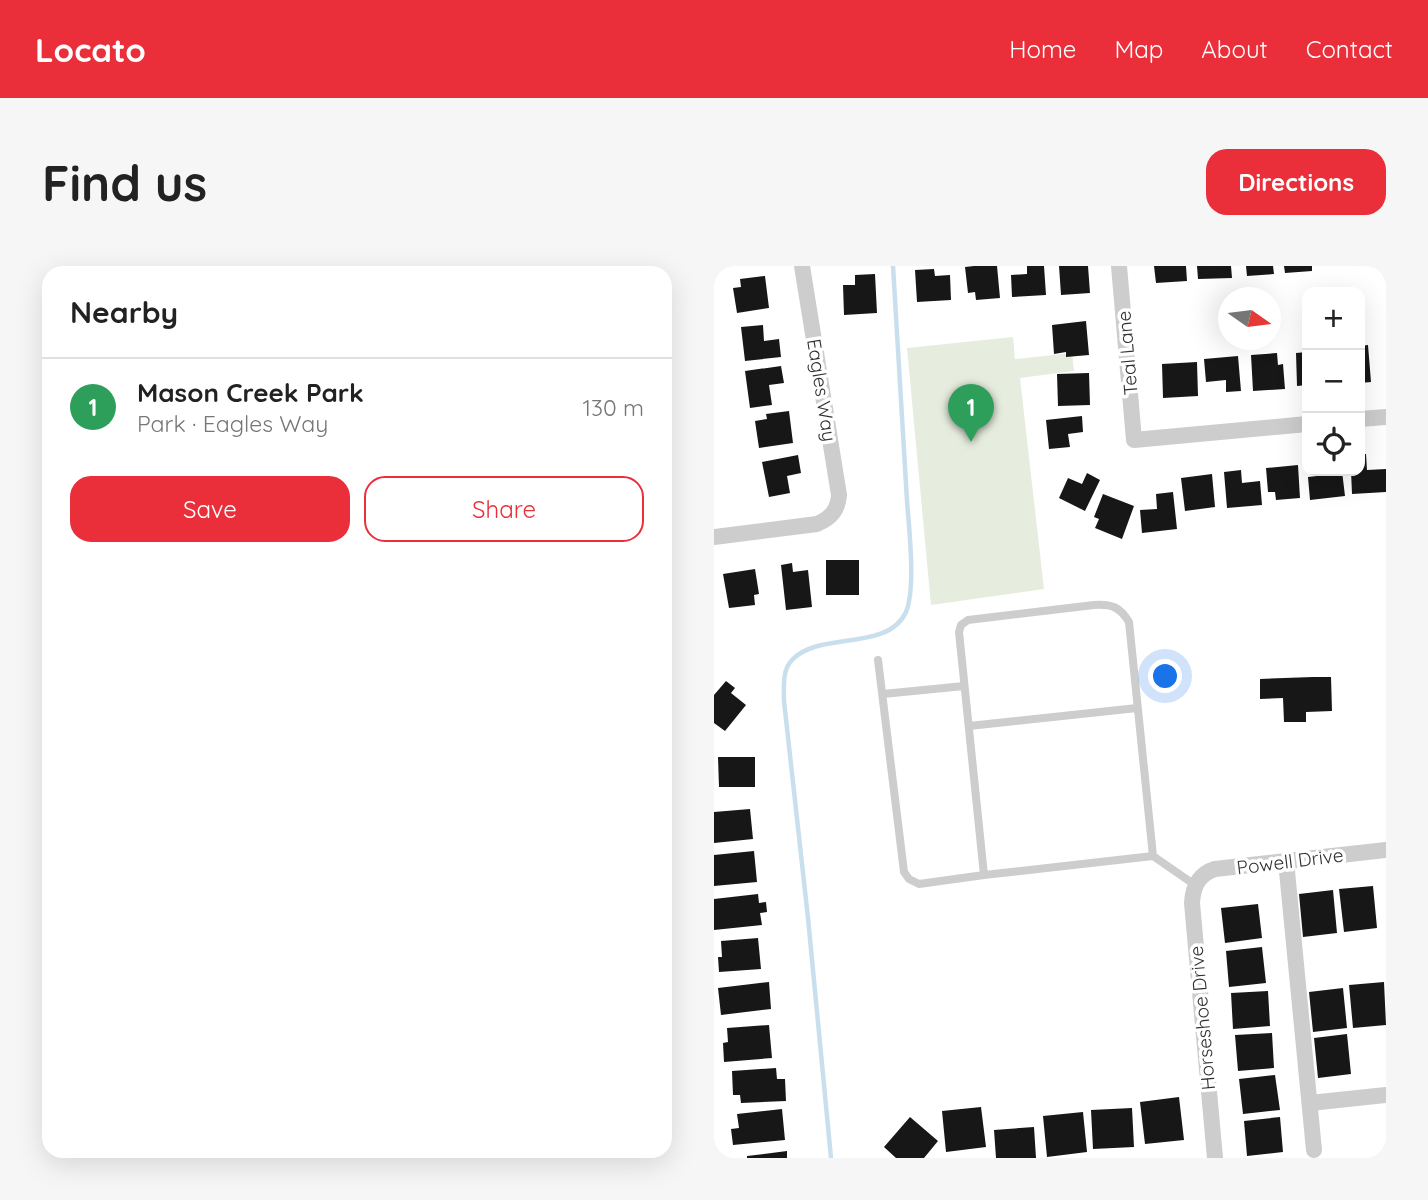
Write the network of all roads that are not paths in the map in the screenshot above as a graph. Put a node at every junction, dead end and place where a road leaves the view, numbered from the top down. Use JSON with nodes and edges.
{"nodes":[{"id":1,"x":802,"y":266,"type":"edge"},
{"id":2,"x":1119,"y":266,"type":"edge"},
{"id":3,"x":1386,"y":417,"type":"edge"},
{"id":4,"x":1365,"y":419,"type":"edge"},
{"id":5,"x":1302,"y":424,"type":"edge"},
{"id":6,"x":714,"y":537,"type":"edge"},
{"id":7,"x":878,"y":660,"type":"dead end"},
{"id":8,"x":964,"y":686,"type":"junction"},
{"id":9,"x":883,"y":694,"type":"junction"},
{"id":10,"x":1138,"y":708,"type":"junction"},
{"id":11,"x":969,"y":726,"type":"junction"},
{"id":12,"x":1386,"y":850,"type":"edge"},
{"id":13,"x":1153,"y":856,"type":"junction"},
{"id":14,"x":1286,"y":861,"type":"junction"},
{"id":15,"x":984,"y":875,"type":"junction"},
{"id":16,"x":1197,"y":883,"type":"junction"},
{"id":17,"x":1386,"y":1095,"type":"edge"},
{"id":18,"x":1310,"y":1103,"type":"junction"},
{"id":19,"x":1314,"y":1150,"type":"dead end"},
{"id":20,"x":1215,"y":1158,"type":"edge"}],
"edges":[{"from":1,"to":6,"type":"street","name":"Eagles Way"},
{"from":2,"to":5,"type":"street","name":"Teal Lane"},
{"from":3,"to":4,"type":"street"},
{"from":7,"to":9,"type":"lane"},
{"from":8,"to":9,"type":"lane"},
{"from":8,"to":10,"type":"lane"},
{"from":8,"to":11,"type":"lane"},
{"from":9,"to":15,"type":"lane"},
{"from":10,"to":11,"type":"lane"},
{"from":10,"to":13,"type":"lane"},
{"from":11,"to":15,"type":"lane"},
{"from":12,"to":14,"type":"street","name":"Powell Drive"},
{"from":13,"to":15,"type":"lane"},
{"from":13,"to":16,"type":"lane"},
{"from":14,"to":16,"type":"street","name":"Powell Drive"},
{"from":14,"to":18,"type":"street"},
{"from":16,"to":20,"type":"street","name":"Horseshoe Drive"},
{"from":17,"to":18,"type":"street"},
{"from":18,"to":19,"type":"street"}]}
